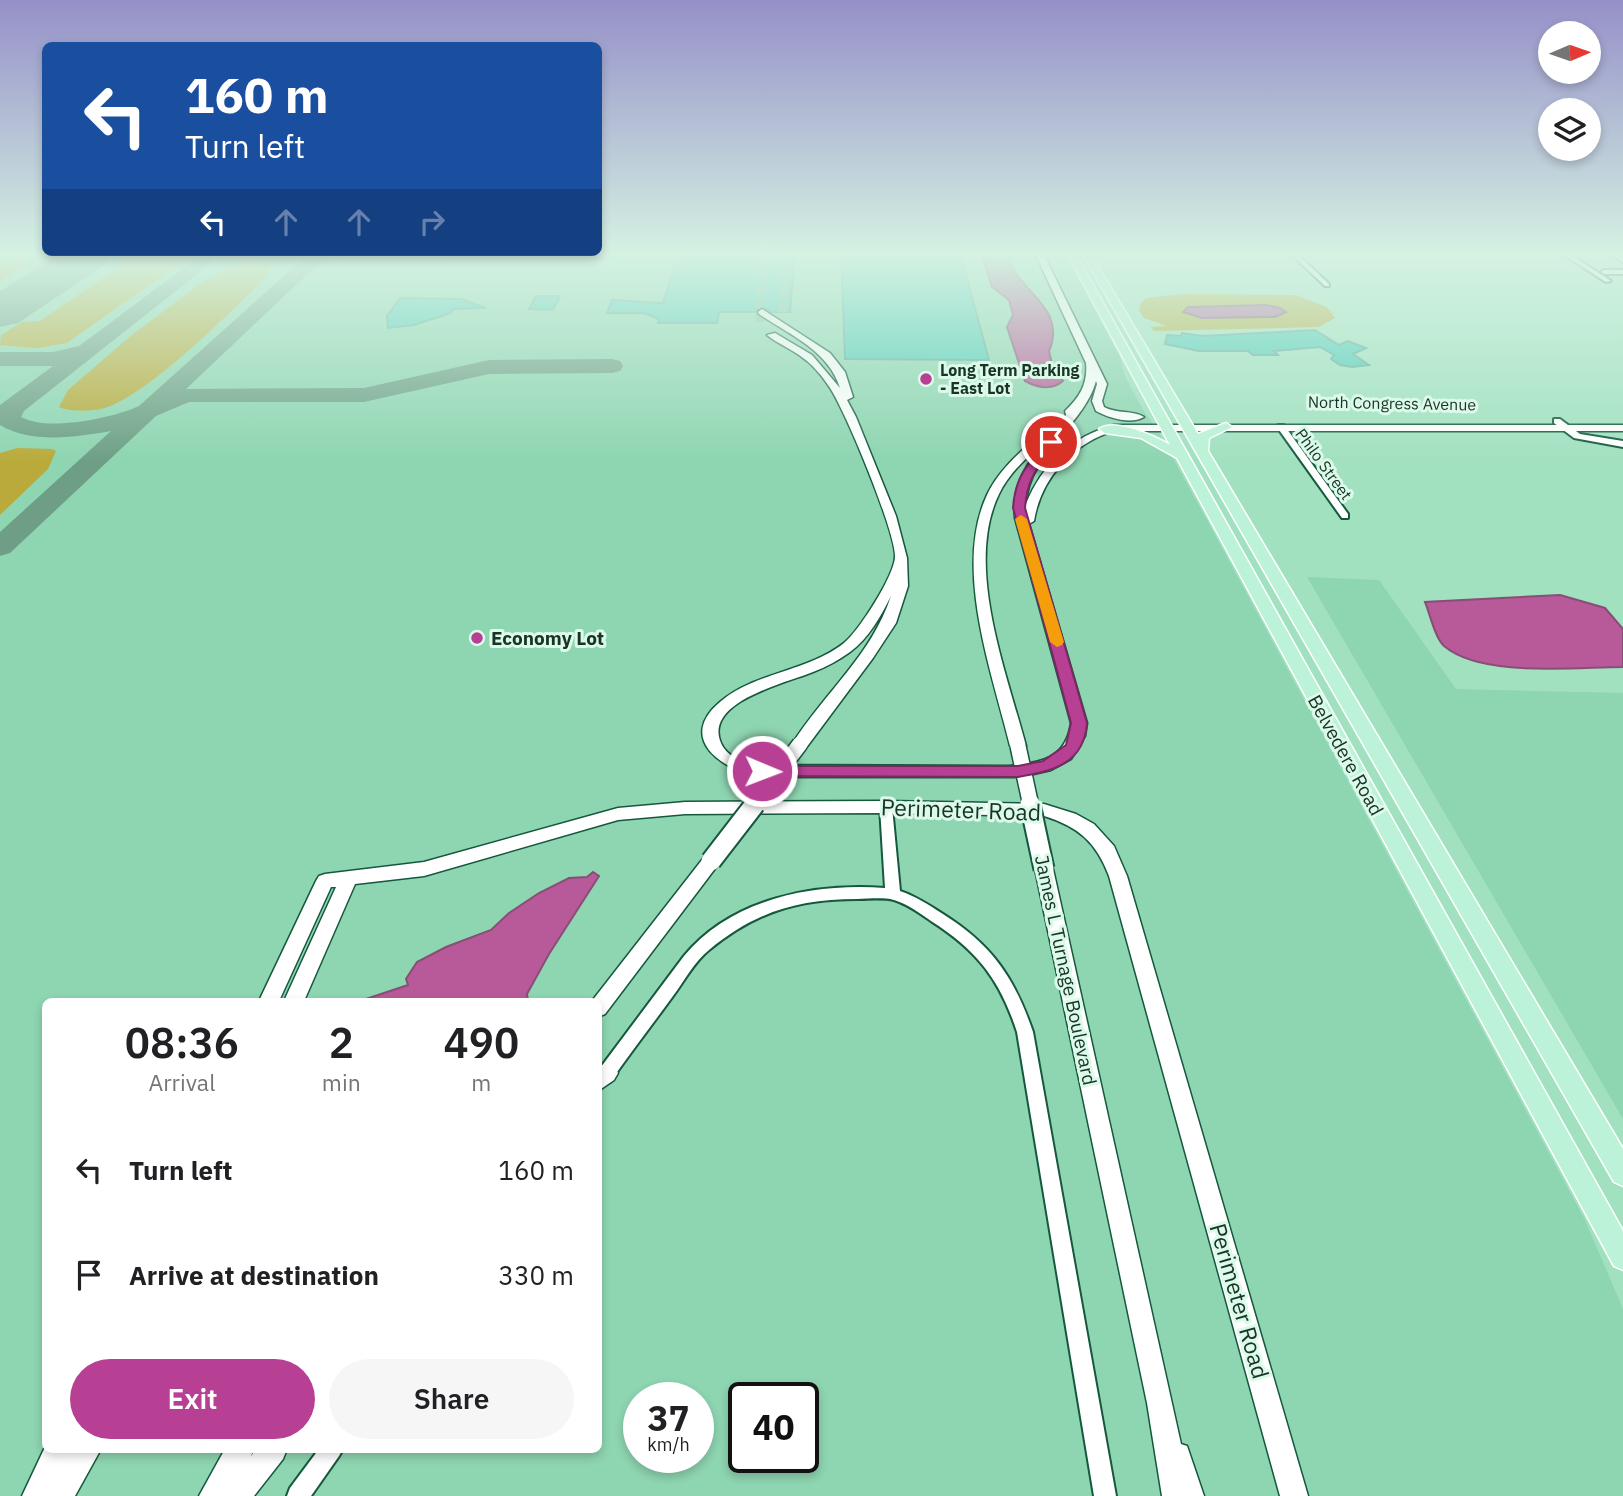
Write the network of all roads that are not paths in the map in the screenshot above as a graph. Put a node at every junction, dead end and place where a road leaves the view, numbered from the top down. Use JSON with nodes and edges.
{"nodes":[{"id":1,"x":783,"y":323,"type":"tunnel mouth"},
{"id":2,"x":1072,"y":323,"type":"edge"},
{"id":3,"x":1109,"y":323,"type":"edge"},
{"id":4,"x":1126,"y":323,"type":"edge"},
{"id":5,"x":783,"y":326,"type":"junction"},
{"id":6,"x":1091,"y":363,"type":"junction"},
{"id":7,"x":1076,"y":407,"type":"junction"},
{"id":8,"x":851,"y":417,"type":"junction"},
{"id":9,"x":1556,"y":421,"type":"junction"},
{"id":10,"x":1623,"y":421,"type":"edge"},
{"id":11,"x":1163,"y":422,"type":"junction"},
{"id":12,"x":1184,"y":422,"type":"junction"},
{"id":13,"x":1226,"y":427,"type":"junction"},
{"id":14,"x":1281,"y":427,"type":"junction"},
{"id":15,"x":1566,"y":428,"type":"junction"},
{"id":16,"x":1623,"y":428,"type":"edge"},
{"id":17,"x":1105,"y":429,"type":"junction"},
{"id":18,"x":1623,"y":444,"type":"edge"},
{"id":19,"x":1202,"y":453,"type":"junction"},
{"id":20,"x":1182,"y":456,"type":"junction"},
{"id":21,"x":1345,"y":516,"type":"dead end"},
{"id":22,"x":1027,"y":538,"type":"junction"},
{"id":23,"x":901,"y":558,"type":"junction"},
{"id":24,"x":1296,"y":664,"type":"junction"},
{"id":25,"x":1352,"y":708,"type":"junction"},
{"id":26,"x":886,"y":807,"type":"junction"},
{"id":27,"x":348,"y":880,"type":"junction"},
{"id":28,"x":892,"y":894,"type":"junction"},
{"id":29,"x":270,"y":998,"type":"edge"},
{"id":30,"x":295,"y":998,"type":"edge"},
{"id":31,"x":602,"y":1003,"type":"edge"},
{"id":32,"x":602,"y":1078,"type":"edge"},
{"id":33,"x":1623,"y":1173,"type":"edge"},
{"id":34,"x":1623,"y":1257,"type":"edge"},
{"id":35,"x":1160,"y":1403,"type":"junction"},
{"id":36,"x":56,"y":1453,"type":"edge"},
{"id":37,"x":85,"y":1453,"type":"edge"},
{"id":38,"x":238,"y":1453,"type":"edge"},
{"id":39,"x":270,"y":1453,"type":"edge"},
{"id":40,"x":329,"y":1453,"type":"edge"},
{"id":41,"x":36,"y":1496,"type":"edge"},
{"id":42,"x":60,"y":1496,"type":"edge"},
{"id":43,"x":213,"y":1496,"type":"edge"},
{"id":44,"x":237,"y":1496,"type":"edge"},
{"id":45,"x":298,"y":1496,"type":"edge"},
{"id":46,"x":1105,"y":1496,"type":"edge"},
{"id":47,"x":1165,"y":1496,"type":"edge"},
{"id":48,"x":1176,"y":1496,"type":"edge"},
{"id":49,"x":1190,"y":1496,"type":"edge"},
{"id":50,"x":1294,"y":1496,"type":"edge"}],
"edges":[{"from":1,"to":5,"type":"street"},
{"from":2,"to":6,"type":"street"},
{"from":3,"to":11,"type":"main road","name":"Belvedere Road"},
{"from":4,"to":12,"type":"main road","name":"Belvedere Road"},
{"from":5,"to":8,"type":"street"},
{"from":5,"to":8,"type":"street"},
{"from":6,"to":7,"type":"street","name":"James L Turnage Boulevard"},
{"from":6,"to":11,"type":"street"},
{"from":7,"to":22,"type":"street"},
{"from":7,"to":35,"type":"street","name":"James L Turnage Boulevard","bridge":true},
{"from":8,"to":23,"type":"street"},
{"from":9,"to":10,"type":"street","name":"North Congress Avenue"},
{"from":9,"to":12,"type":"street","name":"North Congress Avenue"},
{"from":9,"to":15,"type":"street"},
{"from":11,"to":12,"type":"street","name":"North Congress Avenue"},
{"from":11,"to":17,"type":"street"},
{"from":11,"to":20,"type":"main road","name":"Belvedere Road"},
{"from":12,"to":13,"type":"street","name":"North Congress Avenue"},
{"from":12,"to":19,"type":"main road","name":"Belvedere Road"},
{"from":13,"to":14,"type":"street","name":"North Congress Avenue"},
{"from":13,"to":19,"type":"main road"},
{"from":14,"to":15,"type":"street","name":"North Congress Avenue"},
{"from":14,"to":21,"type":"street","name":"Philo Street"},
{"from":15,"to":16,"type":"street","name":"North Congress Avenue"},
{"from":15,"to":18,"type":"street"},
{"from":17,"to":20,"type":"main road"},
{"from":17,"to":22,"type":"street"},
{"from":19,"to":25,"type":"main road","name":"Belvedere Road"},
{"from":20,"to":24,"type":"main road","name":"Belvedere Road"},
{"from":22,"to":23,"type":"street"},
{"from":23,"to":31,"type":"street","bridge":true},
{"from":24,"to":25,"type":"main road"},
{"from":24,"to":34,"type":"main road","name":"Belvedere Road"},
{"from":25,"to":33,"type":"main road","name":"Belvedere Road"},
{"from":26,"to":27,"type":"street","name":"Perimeter Road"},
{"from":26,"to":28,"type":"street"},
{"from":26,"to":50,"type":"street","name":"Perimeter Road"},
{"from":27,"to":29,"type":"street","name":"Perimeter Road"},
{"from":27,"to":30,"type":"street"},
{"from":28,"to":32,"type":"street"},
{"from":28,"to":46,"type":"street"},
{"from":35,"to":47,"type":"street"},
{"from":35,"to":48,"type":"street","name":"James L Turnage Boulevard"},
{"from":35,"to":49,"type":"street","name":"James L Turnage Boulevard"},
{"from":36,"to":41,"type":"street"},
{"from":37,"to":42,"type":"street"},
{"from":38,"to":43,"type":"street"},
{"from":39,"to":44,"type":"street"},
{"from":40,"to":45,"type":"street"}]}
